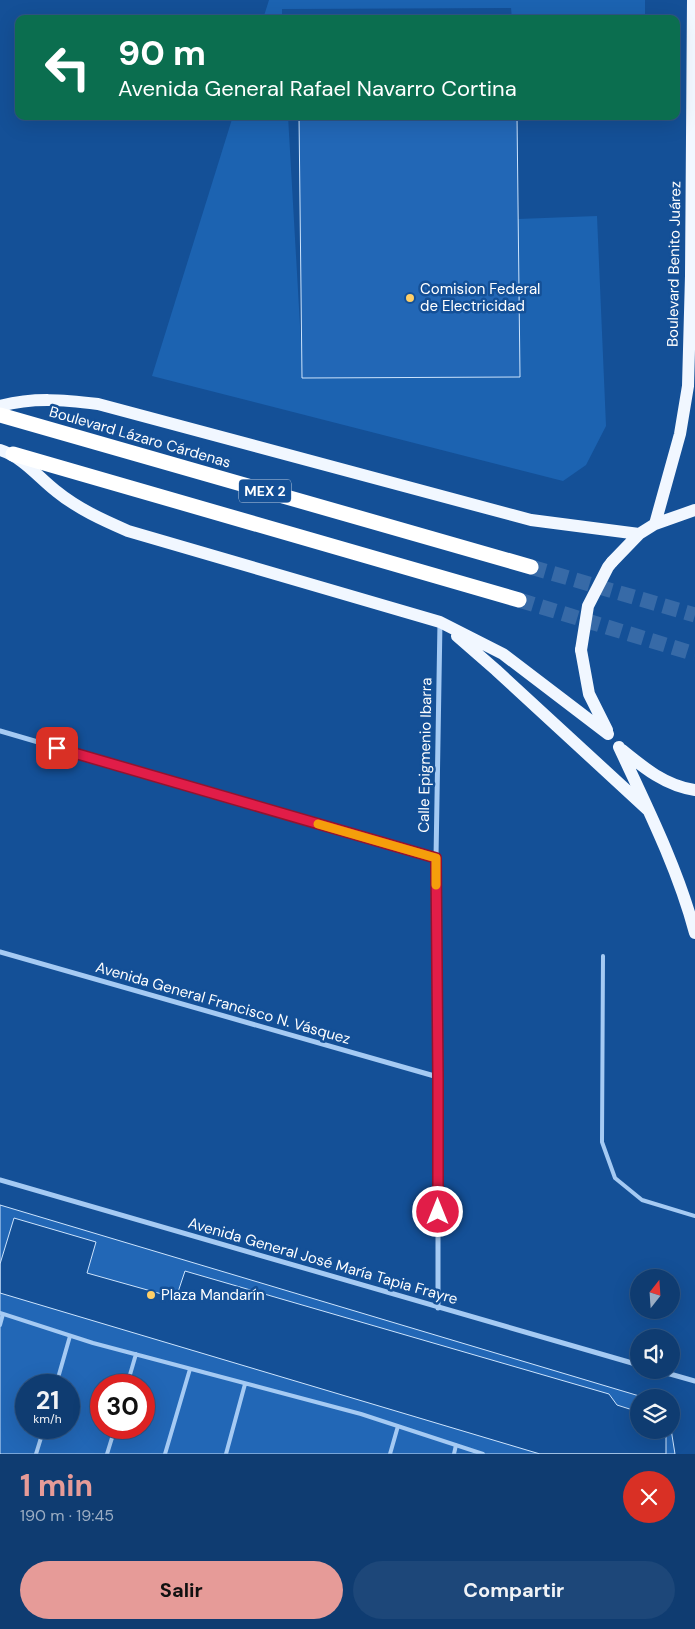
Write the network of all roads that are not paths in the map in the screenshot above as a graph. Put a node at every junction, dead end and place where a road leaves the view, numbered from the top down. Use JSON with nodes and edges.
{"nodes":[{"id":1,"x":693,"y":0,"type":"edge"},
{"id":2,"x":0,"y":406,"type":"edge"},
{"id":3,"x":0,"y":415,"type":"edge"},
{"id":4,"x":6,"y":452,"type":"edge"},
{"id":5,"x":695,"y":510,"type":"edge"},
{"id":6,"x":655,"y":524,"type":"junction"},
{"id":7,"x":639,"y":534,"type":"junction"},
{"id":8,"x":530,"y":567,"type":"tunnel mouth"},
{"id":9,"x":519,"y":600,"type":"tunnel mouth"},
{"id":10,"x":440,"y":622,"type":"junction"},
{"id":11,"x":0,"y":731,"type":"edge"},
{"id":12,"x":608,"y":734,"type":"junction"},
{"id":13,"x":619,"y":747,"type":"junction"},
{"id":14,"x":695,"y":790,"type":"edge"},
{"id":15,"x":648,"y":810,"type":"junction"},
{"id":16,"x":436,"y":858,"type":"junction"},
{"id":17,"x":695,"y":933,"type":"edge"},
{"id":18,"x":0,"y":952,"type":"edge"},
{"id":19,"x":603,"y":956,"type":"dead end"},
{"id":20,"x":438,"y":1077,"type":"junction"},
{"id":21,"x":0,"y":1180,"type":"edge"},
{"id":22,"x":695,"y":1216,"type":"edge"},
{"id":23,"x":438,"y":1308,"type":"junction"},
{"id":24,"x":2,"y":1314,"type":"edge"},
{"id":25,"x":0,"y":1325,"type":"edge"},
{"id":26,"x":70,"y":1336,"type":"junction"},
{"id":27,"x":136,"y":1354,"type":"junction"},
{"id":28,"x":630,"y":1362,"type":"edge"},
{"id":29,"x":190,"y":1369,"type":"junction"},
{"id":30,"x":59,"y":1374,"type":"edge"},
{"id":31,"x":130,"y":1374,"type":"edge"},
{"id":32,"x":680,"y":1377,"type":"edge"},
{"id":33,"x":695,"y":1381,"type":"edge"},
{"id":34,"x":246,"y":1384,"type":"junction"},
{"id":35,"x":398,"y":1426,"type":"junction"},
{"id":36,"x":41,"y":1439,"type":"edge"},
{"id":37,"x":112,"y":1439,"type":"edge"},
{"id":38,"x":456,"y":1445,"type":"junction"},
{"id":39,"x":36,"y":1454,"type":"edge"},
{"id":40,"x":107,"y":1454,"type":"edge"},
{"id":41,"x":166,"y":1454,"type":"edge"},
{"id":42,"x":226,"y":1454,"type":"edge"},
{"id":43,"x":390,"y":1454,"type":"edge"},
{"id":44,"x":454,"y":1454,"type":"edge"},
{"id":45,"x":483,"y":1454,"type":"edge"}],
"edges":[{"from":1,"to":6,"type":"main road","name":"Boulevard Benito Juárez"},
{"from":2,"to":7,"type":"main road"},
{"from":3,"to":8,"type":"highway","name":"Boulevard Lázaro Cárdenas","number":"MEX 2"},
{"from":4,"to":9,"type":"highway","number":"MEX 2"},
{"from":4,"to":10,"type":"main road"},
{"from":5,"to":6,"type":"main road"},
{"from":6,"to":7,"type":"main road"},
{"from":7,"to":12,"type":"main road","bridge":true},
{"from":10,"to":12,"type":"main road"},
{"from":10,"to":15,"type":"main road"},
{"from":10,"to":16,"type":"street","name":"Calle Epigmenio Ibarra"},
{"from":11,"to":16,"type":"street"},
{"from":12,"to":13,"type":"main road"},
{"from":13,"to":14,"type":"main road"},
{"from":13,"to":15,"type":"main road"},
{"from":15,"to":17,"type":"main road"},
{"from":16,"to":20,"type":"street","name":"Calle Epigmenio Ibarra"},
{"from":18,"to":20,"type":"street","name":"Avenida General Francisco N. Vásquez"},
{"from":19,"to":22,"type":"lane"},
{"from":20,"to":23,"type":"street","name":"Calle Epigmenio Ibarra"},
{"from":21,"to":23,"type":"street","name":"Avenida General José María Tapia Frayre"},
{"from":23,"to":28,"type":"street","name":"Avenida General José María Tapia Frayre"},
{"from":24,"to":25,"type":"lane"},
{"from":24,"to":26,"type":"lane"},
{"from":26,"to":27,"type":"lane"},
{"from":26,"to":30,"type":"lane"},
{"from":27,"to":29,"type":"lane"},
{"from":27,"to":31,"type":"lane"},
{"from":29,"to":34,"type":"lane"},
{"from":29,"to":41,"type":"lane"},
{"from":32,"to":33,"type":"street"},
{"from":34,"to":35,"type":"lane"},
{"from":34,"to":42,"type":"lane"},
{"from":35,"to":38,"type":"lane"},
{"from":35,"to":43,"type":"lane"},
{"from":36,"to":39,"type":"lane"},
{"from":37,"to":40,"type":"lane"},
{"from":38,"to":44,"type":"lane"},
{"from":38,"to":45,"type":"lane"}]}
